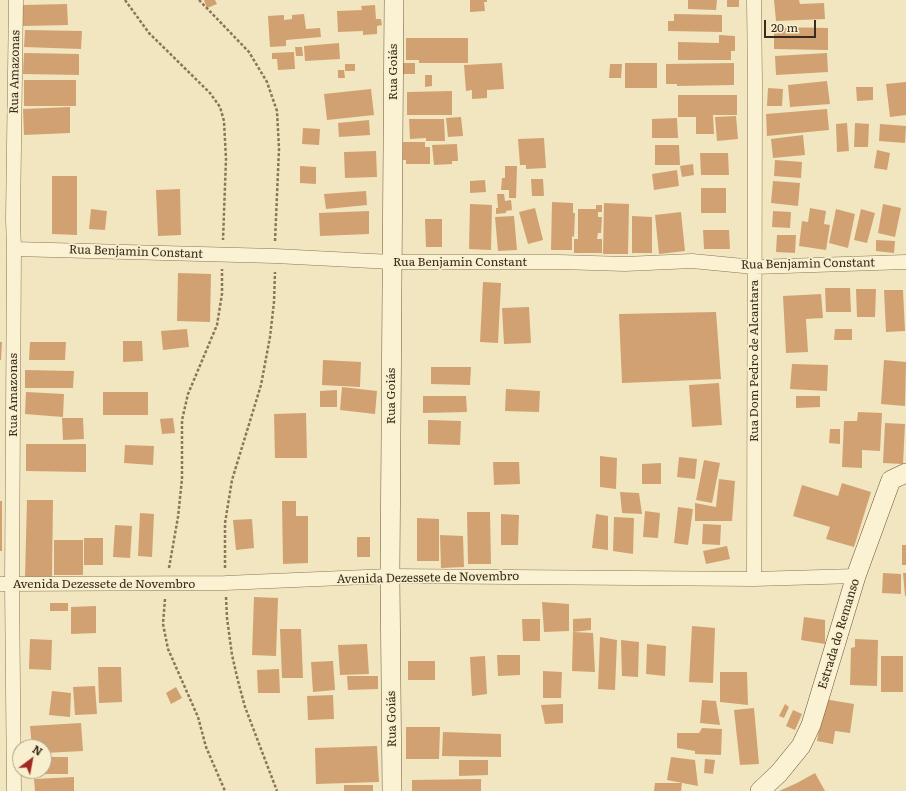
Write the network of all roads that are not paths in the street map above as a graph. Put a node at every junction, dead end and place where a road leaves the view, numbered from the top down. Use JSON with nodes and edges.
{"nodes":[{"id":1,"x":16,"y":0,"type":"edge"},
{"id":2,"x":394,"y":0,"type":"edge"},
{"id":3,"x":754,"y":0,"type":"edge"},
{"id":4,"x":7,"y":219,"type":"edge"},
{"id":5,"x":14,"y":248,"type":"junction"},
{"id":6,"x":392,"y":262,"type":"junction"},
{"id":7,"x":906,"y":262,"type":"edge"},
{"id":8,"x":754,"y":267,"type":"junction"},
{"id":9,"x":906,"y":473,"type":"edge"},
{"id":10,"x":390,"y":576,"type":"junction"},
{"id":11,"x":856,"y":576,"type":"junction"},
{"id":12,"x":754,"y":578,"type":"junction"},
{"id":13,"x":6,"y":584,"type":"edge"},
{"id":14,"x":14,"y":791,"type":"edge"},
{"id":15,"x":392,"y":791,"type":"edge"},
{"id":16,"x":760,"y":791,"type":"edge"}],
"edges":[{"from":1,"to":4,"type":"street","name":"Rua Amazonas"},
{"from":2,"to":6,"type":"street","name":"Rua Goiás"},
{"from":3,"to":8,"type":"street","name":"Rua Dom Pedro de Alcantara"},
{"from":4,"to":5,"type":"street","name":"Rua Amazonas"},
{"from":5,"to":6,"type":"street","name":"Rua Benjamin Constant"},
{"from":5,"to":13,"type":"street","name":"Rua Amazonas"},
{"from":6,"to":8,"type":"street","name":"Rua Benjamin Constant"},
{"from":6,"to":10,"type":"street","name":"Rua Goiás"},
{"from":7,"to":8,"type":"street","name":"Rua Benjamin Constant"},
{"from":8,"to":12,"type":"street","name":"Rua Dom Pedro de Alcantara"},
{"from":9,"to":11,"type":"street","name":"Estrada do Remanso"},
{"from":10,"to":12,"type":"street","name":"Avenida Dezessete de Novembro"},
{"from":10,"to":13,"type":"street","name":"Avenida Dezessete de Novembro"},
{"from":10,"to":15,"type":"street","name":"Rua Goiás"},
{"from":11,"to":12,"type":"street","name":"Avenida Dezessete de Novembro"},
{"from":11,"to":16,"type":"street","name":"Estrada do Remanso"},
{"from":13,"to":14,"type":"street","name":"Rua Amazonas"}]}
